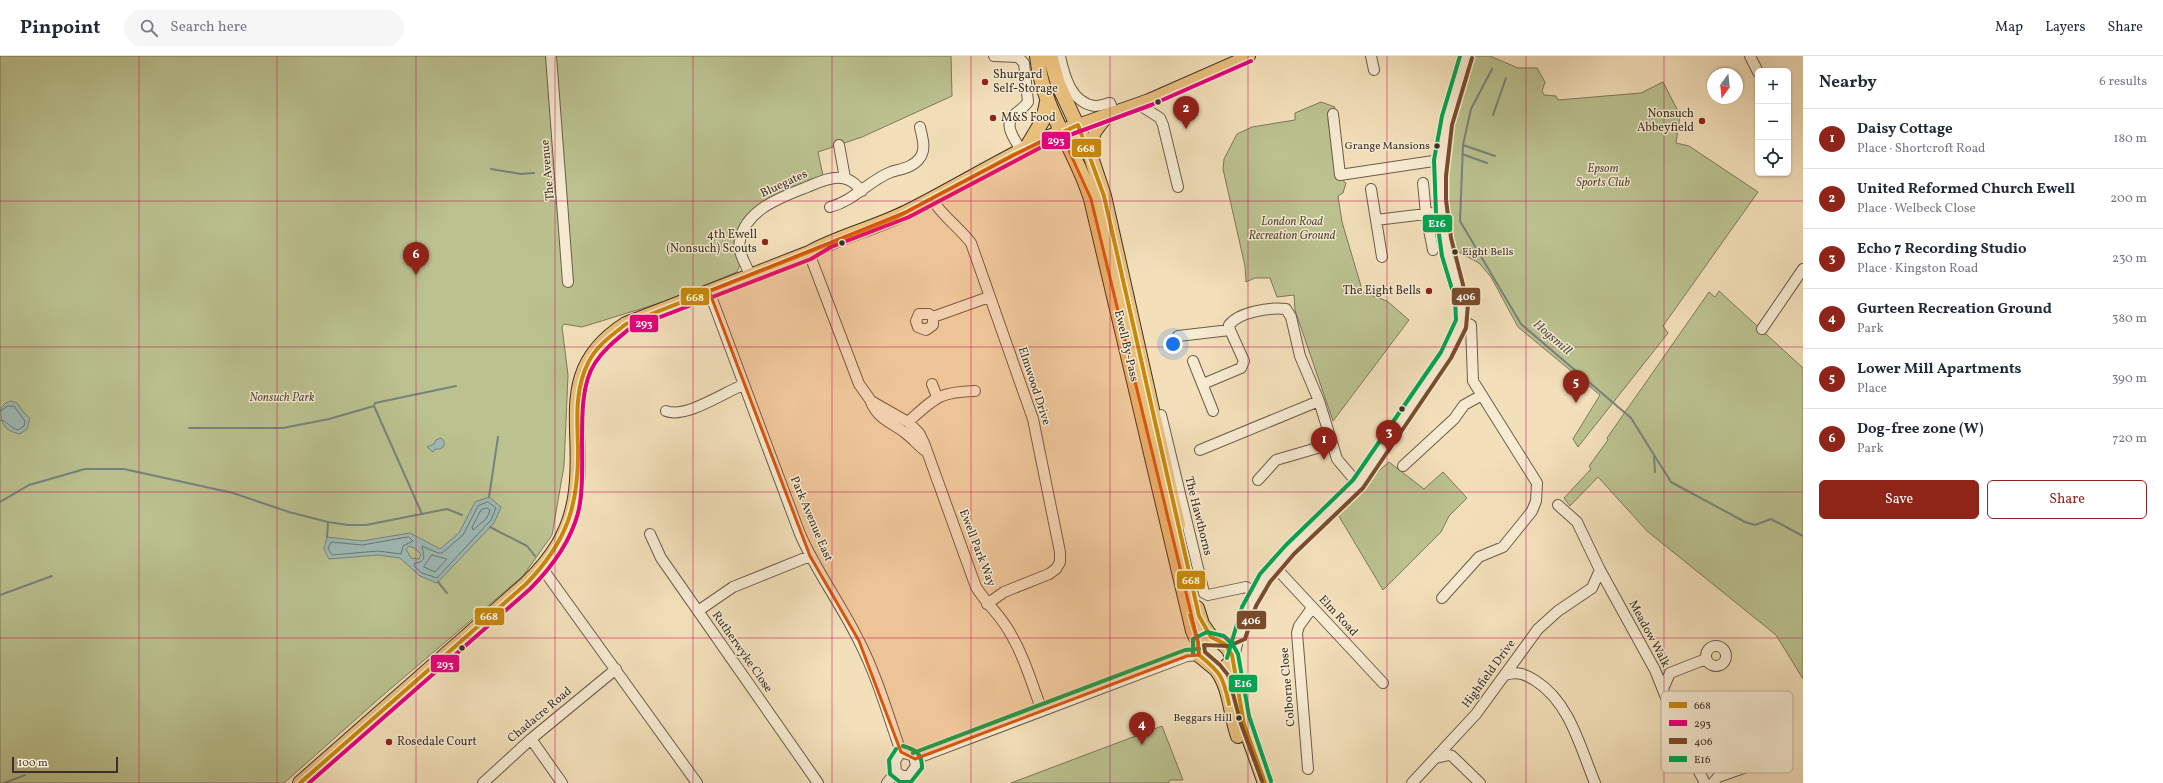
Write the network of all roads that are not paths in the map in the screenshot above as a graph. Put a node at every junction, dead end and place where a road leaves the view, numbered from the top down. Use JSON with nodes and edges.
{"nodes":[{"id":1,"x":551,"y":56,"type":"edge"},
{"id":2,"x":994,"y":56,"type":"edge"},
{"id":3,"x":1037,"y":56,"type":"edge"},
{"id":4,"x":1050,"y":56,"type":"edge"},
{"id":5,"x":1060,"y":56,"type":"edge"},
{"id":6,"x":1249,"y":56,"type":"edge"},
{"id":7,"x":1371,"y":56,"type":"edge"},
{"id":8,"x":1466,"y":56,"type":"edge"},
{"id":9,"x":1750,"y":56,"type":"edge"},
{"id":10,"x":1756,"y":68,"type":"edge"},
{"id":11,"x":1374,"y":70,"type":"dead end"},
{"id":12,"x":1047,"y":102,"type":"junction"},
{"id":13,"x":1138,"y":104,"type":"junction"},
{"id":14,"x":1111,"y":114,"type":"junction"},
{"id":15,"x":1333,"y":114,"type":"dead end"},
{"id":16,"x":1078,"y":125,"type":"junction"},
{"id":17,"x":920,"y":127,"type":"dead end"},
{"id":18,"x":1060,"y":131,"type":"junction"},
{"id":19,"x":839,"y":145,"type":"dead end"},
{"id":20,"x":1024,"y":148,"type":"junction"},
{"id":21,"x":1089,"y":151,"type":"junction"},
{"id":22,"x":1440,"y":160,"type":"junction"},
{"id":23,"x":845,"y":178,"type":"junction"},
{"id":24,"x":1085,"y":179,"type":"junction"},
{"id":25,"x":1423,"y":182,"type":"dead end"},
{"id":26,"x":1178,"y":187,"type":"dead end"},
{"id":27,"x":1371,"y":189,"type":"dead end"},
{"id":28,"x":862,"y":190,"type":"junction"},
{"id":29,"x":932,"y":199,"type":"junction"},
{"id":30,"x":830,"y":207,"type":"dead end"},
{"id":31,"x":1442,"y":212,"type":"junction"},
{"id":32,"x":1426,"y":214,"type":"junction"},
{"id":33,"x":1376,"y":220,"type":"junction"},
{"id":34,"x":1433,"y":250,"type":"dead end"},
{"id":35,"x":809,"y":253,"type":"junction"},
{"id":36,"x":1382,"y":258,"type":"dead end"},
{"id":37,"x":1802,"y":272,"type":"edge"},
{"id":38,"x":750,"y":275,"type":"junction"},
{"id":39,"x":568,"y":282,"type":"dead end"},
{"id":40,"x":709,"y":291,"type":"junction"},
{"id":41,"x":989,"y":297,"type":"junction"},
{"id":42,"x":933,"y":317,"type":"dead end"},
{"id":43,"x":1462,"y":321,"type":"junction"},
{"id":44,"x":1762,"y":329,"type":"dead end"},
{"id":45,"x":1230,"y":330,"type":"junction"},
{"id":46,"x":1178,"y":336,"type":"dead end"},
{"id":47,"x":1193,"y":361,"type":"dead end"},
{"id":48,"x":932,"y":384,"type":"dead end"},
{"id":49,"x":1203,"y":384,"type":"junction"},
{"id":50,"x":743,"y":385,"type":"junction"},
{"id":51,"x":975,"y":391,"type":"dead end"},
{"id":52,"x":1482,"y":396,"type":"junction"},
{"id":53,"x":937,"y":397,"type":"junction"},
{"id":54,"x":871,"y":401,"type":"junction"},
{"id":55,"x":1319,"y":401,"type":"junction"},
{"id":56,"x":666,"y":411,"type":"dead end"},
{"id":57,"x":1213,"y":411,"type":"dead end"},
{"id":58,"x":1161,"y":415,"type":"dead end"},
{"id":59,"x":908,"y":422,"type":"junction"},
{"id":60,"x":1331,"y":444,"type":"junction"},
{"id":61,"x":1200,"y":450,"type":"dead end"},
{"id":62,"x":928,"y":454,"type":"junction"},
{"id":63,"x":1403,"y":466,"type":"dead end"},
{"id":64,"x":1258,"y":480,"type":"dead end"},
{"id":65,"x":1358,"y":484,"type":"junction"},
{"id":66,"x":1558,"y":505,"type":"dead end"},
{"id":67,"x":650,"y":534,"type":"dead end"},
{"id":68,"x":810,"y":556,"type":"junction"},
{"id":69,"x":1275,"y":567,"type":"junction"},
{"id":70,"x":542,"y":568,"type":"junction"},
{"id":71,"x":1600,"y":570,"type":"junction"},
{"id":72,"x":1592,"y":588,"type":"junction"},
{"id":73,"x":1612,"y":591,"type":"junction"},
{"id":74,"x":1256,"y":593,"type":"junction"},
{"id":75,"x":1442,"y":598,"type":"dead end"},
{"id":76,"x":987,"y":604,"type":"junction"},
{"id":77,"x":1312,"y":608,"type":"junction"},
{"id":78,"x":698,"y":611,"type":"junction"},
{"id":79,"x":1240,"y":635,"type":"junction"},
{"id":80,"x":1207,"y":644,"type":"junction"},
{"id":81,"x":1520,"y":655,"type":"junction"},
{"id":82,"x":1706,"y":659,"type":"dead end"},
{"id":83,"x":1233,"y":661,"type":"junction"},
{"id":84,"x":616,"y":669,"type":"junction"},
{"id":85,"x":1216,"y":670,"type":"junction"},
{"id":86,"x":1655,"y":670,"type":"junction"},
{"id":87,"x":1670,"y":673,"type":"junction"},
{"id":88,"x":1525,"y":674,"type":"junction"},
{"id":89,"x":1505,"y":675,"type":"junction"},
{"id":90,"x":1383,"y":683,"type":"dead end"},
{"id":91,"x":1662,"y":689,"type":"joint"},
{"id":92,"x":1042,"y":711,"type":"junction"},
{"id":93,"x":532,"y":739,"type":"junction"},
{"id":94,"x":1452,"y":742,"type":"junction"},
{"id":95,"x":901,"y":752,"type":"junction"},
{"id":96,"x":1452,"y":756,"type":"junction"},
{"id":97,"x":1436,"y":758,"type":"junction"},
{"id":98,"x":915,"y":759,"type":"junction"},
{"id":99,"x":1308,"y":769,"type":"dead end"},
{"id":100,"x":896,"y":772,"type":"junction"},
{"id":101,"x":1733,"y":773,"type":"edge"},
{"id":102,"x":910,"y":779,"type":"edge"},
{"id":103,"x":1703,"y":779,"type":"edge"},
{"id":104,"x":1715,"y":780,"type":"edge"},
{"id":105,"x":300,"y":783,"type":"edge"},
{"id":106,"x":483,"y":783,"type":"edge"},
{"id":107,"x":562,"y":783,"type":"edge"},
{"id":108,"x":697,"y":783,"type":"edge"},
{"id":109,"x":818,"y":783,"type":"edge"},
{"id":110,"x":887,"y":783,"type":"edge"},
{"id":111,"x":1256,"y":783,"type":"edge"},
{"id":112,"x":1265,"y":783,"type":"edge"},
{"id":113,"x":1412,"y":783,"type":"edge"},
{"id":114,"x":1480,"y":783,"type":"edge"},
{"id":115,"x":1595,"y":783,"type":"edge"}],
"edges":[{"from":1,"to":39,"type":"street","name":"The Avenue"},
{"from":2,"to":20,"type":"street"},
{"from":3,"to":12,"type":"highway","name":"Ewell By-Pass"},
{"from":4,"to":16,"type":"highway","name":"Ewell By-Pass"},
{"from":4,"to":18,"type":"highway"},
{"from":5,"to":14,"type":"street"},
{"from":6,"to":13,"type":"main road"},
{"from":7,"to":11,"type":"street"},
{"from":8,"to":22,"type":"street"},
{"from":9,"to":10,"type":"street"},
{"from":12,"to":18,"type":"highway","name":"Ewell By-Pass"},
{"from":12,"to":20,"type":"highway"},
{"from":13,"to":14,"type":"main road"},
{"from":13,"to":26,"type":"street"},
{"from":14,"to":16,"type":"main road"},
{"from":14,"to":21,"type":"main road"},
{"from":15,"to":22,"type":"street"},
{"from":16,"to":18,"type":"highway"},
{"from":16,"to":21,"type":"highway","name":"Ewell By-Pass"},
{"from":16,"to":24,"type":"highway"},
{"from":17,"to":28,"type":"street"},
{"from":18,"to":20,"type":"highway"},
{"from":18,"to":24,"type":"highway","name":"Ewell By-Pass"},
{"from":19,"to":23,"type":"street"},
{"from":20,"to":29,"type":"highway"},
{"from":21,"to":80,"type":"highway","name":"Ewell By-Pass"},
{"from":22,"to":31,"type":"street"},
{"from":23,"to":28,"type":"street"},
{"from":23,"to":38,"type":"street","name":"Bluegates"},
{"from":24,"to":80,"type":"highway","name":"Ewell By-Pass"},
{"from":25,"to":32,"type":"street"},
{"from":27,"to":33,"type":"street"},
{"from":28,"to":30,"type":"street"},
{"from":29,"to":35,"type":"highway"},
{"from":29,"to":41,"type":"street","name":"Elmwood Drive"},
{"from":31,"to":32,"type":"street"},
{"from":31,"to":43,"type":"street"},
{"from":32,"to":33,"type":"street"},
{"from":32,"to":34,"type":"street"},
{"from":33,"to":36,"type":"street"},
{"from":35,"to":38,"type":"highway"},
{"from":35,"to":54,"type":"street","name":"Ewell Park Way"},
{"from":37,"to":44,"type":"street"},
{"from":38,"to":40,"type":"highway"},
{"from":40,"to":50,"type":"street","name":"Park Avenue East"},
{"from":40,"to":70,"type":"highway"},
{"from":41,"to":42,"type":"street"},
{"from":41,"to":76,"type":"street","name":"Elmwood Drive"},
{"from":43,"to":52,"type":"street"},
{"from":43,"to":65,"type":"street"},
{"from":45,"to":46,"type":"street"},
{"from":45,"to":49,"type":"street"},
{"from":45,"to":55,"type":"street"},
{"from":47,"to":49,"type":"street"},
{"from":48,"to":53,"type":"street"},
{"from":49,"to":57,"type":"street"},
{"from":50,"to":56,"type":"street"},
{"from":50,"to":68,"type":"street","name":"Park Avenue East"},
{"from":51,"to":53,"type":"street"},
{"from":52,"to":63,"type":"street"},
{"from":52,"to":75,"type":"street"},
{"from":53,"to":59,"type":"street"},
{"from":54,"to":59,"type":"street","name":"Ewell Park Way"},
{"from":54,"to":62,"type":"street","name":"Ewell Park Way"},
{"from":55,"to":60,"type":"street"},
{"from":55,"to":61,"type":"street"},
{"from":58,"to":74,"type":"street","name":"The Hawthorns"},
{"from":59,"to":62,"type":"street","name":"Ewell Park Way"},
{"from":60,"to":64,"type":"street"},
{"from":60,"to":65,"type":"street"},
{"from":62,"to":76,"type":"street","name":"Ewell Park Way"},
{"from":65,"to":69,"type":"street"},
{"from":66,"to":71,"type":"street","name":"Meadow Walk"},
{"from":67,"to":78,"type":"street","name":"Rutherwyke Close"},
{"from":68,"to":78,"type":"street"},
{"from":68,"to":95,"type":"street","name":"Park Avenue East"},
{"from":69,"to":74,"type":"street"},
{"from":69,"to":77,"type":"street","name":"Elm Road"},
{"from":70,"to":84,"type":"street"},
{"from":70,"to":105,"type":"highway"},
{"from":71,"to":72,"type":"street"},
{"from":71,"to":73,"type":"street","name":"Meadow Walk"},
{"from":72,"to":73,"type":"street"},
{"from":72,"to":81,"type":"street","name":"Highfield Drive"},
{"from":73,"to":86,"type":"street","name":"Meadow Walk"},
{"from":74,"to":79,"type":"street"},
{"from":76,"to":92,"type":"street","name":"Ewell Park Way"},
{"from":77,"to":90,"type":"street","name":"Elm Road"},
{"from":77,"to":99,"type":"street","name":"Colborne Close"},
{"from":78,"to":109,"type":"street","name":"Rutherwyke Close"},
{"from":79,"to":80,"type":"street"},
{"from":79,"to":83,"type":"street"},
{"from":80,"to":83,"type":"highway"},
{"from":80,"to":85,"type":"highway"},
{"from":80,"to":92,"type":"street"},
{"from":81,"to":88,"type":"street"},
{"from":81,"to":89,"type":"street","name":"Highfield Drive"},
{"from":82,"to":87,"type":"street"},
{"from":83,"to":85,"type":"highway"},
{"from":83,"to":112,"type":"highway"},
{"from":84,"to":93,"type":"street","name":"Chadacre Road"},
{"from":84,"to":108,"type":"street"},
{"from":85,"to":111,"type":"highway"},
{"from":86,"to":87,"type":"street"},
{"from":86,"to":91,"type":"street","name":"Meadow Walk"},
{"from":87,"to":91,"type":"street"},
{"from":88,"to":89,"type":"street"},
{"from":88,"to":115,"type":"street"},
{"from":89,"to":94,"type":"street","name":"Highfield Drive"},
{"from":92,"to":98,"type":"street"},
{"from":93,"to":106,"type":"street","name":"Chadacre Road"},
{"from":93,"to":107,"type":"street"},
{"from":94,"to":96,"type":"street"},
{"from":94,"to":97,"type":"street","name":"Highfield Drive"},
{"from":95,"to":98,"type":"street"},
{"from":95,"to":100,"type":"street"},
{"from":96,"to":97,"type":"street"},
{"from":96,"to":114,"type":"street"},
{"from":97,"to":113,"type":"street","name":"Highfield Drive"},
{"from":98,"to":102,"type":"street"},
{"from":100,"to":102,"type":"street"},
{"from":100,"to":110,"type":"street"},
{"from":101,"to":104,"type":"street"},
{"from":103,"to":104,"type":"street"}]}
